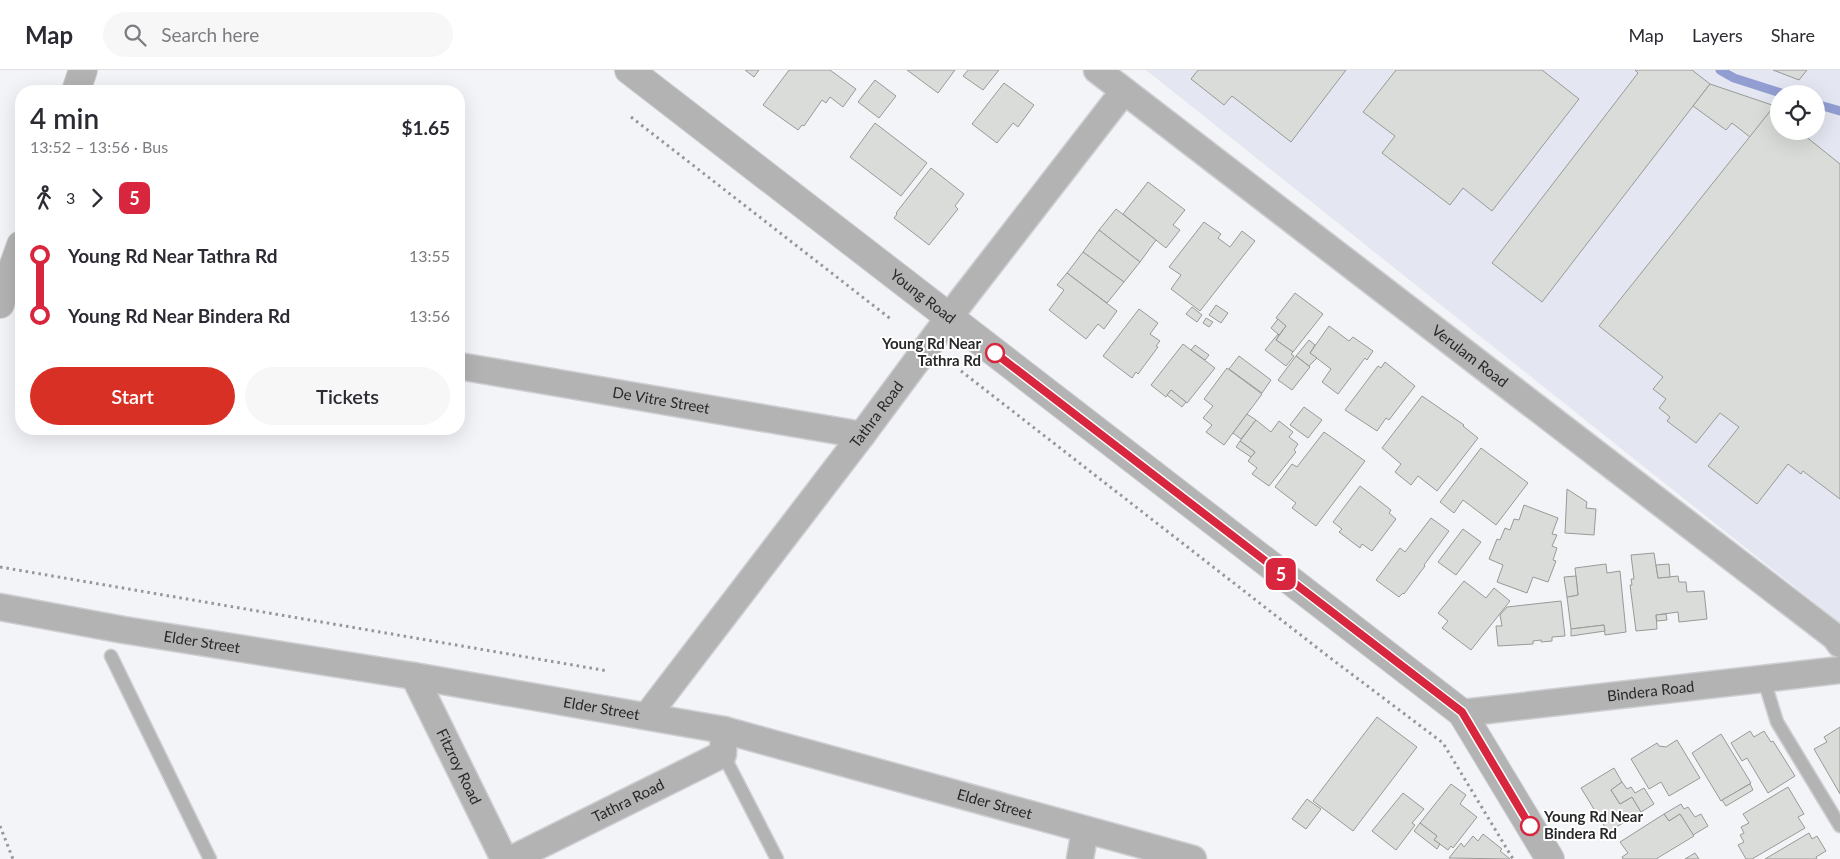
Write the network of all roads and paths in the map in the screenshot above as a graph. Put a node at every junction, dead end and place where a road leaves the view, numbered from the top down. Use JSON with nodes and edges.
{"nodes":[{"id":1,"x":83,"y":70,"type":"edge"},
{"id":2,"x":1097,"y":70,"type":"edge"},
{"id":3,"x":627,"y":71,"type":"edge"},
{"id":4,"x":78,"y":85,"type":"edge"},
{"id":5,"x":1124,"y":91,"type":"junction"},
{"id":6,"x":631,"y":117,"type":"dead end"},
{"id":7,"x":15,"y":265,"type":"edge"},
{"id":8,"x":7,"y":292,"type":"edge"},
{"id":9,"x":949,"y":317,"type":"junction"},
{"id":10,"x":892,"y":320,"type":"dead end"},
{"id":11,"x":465,"y":367,"type":"edge"},
{"id":12,"x":961,"y":371,"type":"dead end"},
{"id":13,"x":862,"y":435,"type":"junction"},
{"id":14,"x":0,"y":567,"type":"edge"},
{"id":15,"x":0,"y":606,"type":"edge"},
{"id":16,"x":1840,"y":644,"type":"edge"},
{"id":17,"x":112,"y":656,"type":"dead end"},
{"id":18,"x":1840,"y":670,"type":"edge"},
{"id":19,"x":608,"y":671,"type":"dead end"},
{"id":20,"x":414,"y":676,"type":"junction"},
{"id":21,"x":1764,"y":680,"type":"junction"},
{"id":22,"x":1462,"y":712,"type":"junction"},
{"id":23,"x":647,"y":716,"type":"junction"},
{"id":24,"x":724,"y":742,"type":"junction"},
{"id":25,"x":0,"y":826,"type":"edge"},
{"id":26,"x":1840,"y":826,"type":"edge"},
{"id":27,"x":1084,"y":830,"type":"junction"},
{"id":28,"x":13,"y":859,"type":"edge"},
{"id":29,"x":210,"y":859,"type":"edge"},
{"id":30,"x":504,"y":859,"type":"edge"},
{"id":31,"x":512,"y":859,"type":"edge"},
{"id":32,"x":777,"y":859,"type":"edge"},
{"id":33,"x":1080,"y":859,"type":"edge"},
{"id":34,"x":1193,"y":859,"type":"edge"},
{"id":35,"x":1513,"y":859,"type":"edge"},
{"id":36,"x":1550,"y":859,"type":"edge"}],
"edges":[{"from":1,"to":4,"type":"street"},
{"from":2,"to":5,"type":"street","name":"Verulam Road"},
{"from":3,"to":9,"type":"street","name":"Young Road"},
{"from":5,"to":9,"type":"street","name":"Tathra Road"},
{"from":5,"to":16,"type":"street","name":"Verulam Road"},
{"from":6,"to":10,"type":"path"},
{"from":7,"to":8,"type":"street"},
{"from":9,"to":13,"type":"street","name":"Tathra Road"},
{"from":9,"to":22,"type":"street","name":"Young Road"},
{"from":11,"to":13,"type":"street","name":"De Vitre Street"},
{"from":12,"to":35,"type":"path"},
{"from":13,"to":23,"type":"street","name":"Tathra Road"},
{"from":14,"to":19,"type":"path"},
{"from":15,"to":20,"type":"street","name":"Elder Street"},
{"from":17,"to":29,"type":"lane"},
{"from":18,"to":21,"type":"street","name":"Bindera Road"},
{"from":20,"to":23,"type":"street","name":"Elder Street"},
{"from":20,"to":30,"type":"street","name":"Fitzroy Road"},
{"from":21,"to":22,"type":"street","name":"Bindera Road"},
{"from":21,"to":26,"type":"lane"},
{"from":22,"to":36,"type":"street","name":"Young Road"},
{"from":23,"to":24,"type":"street","name":"Elder Street"},
{"from":24,"to":27,"type":"street","name":"Elder Street"},
{"from":24,"to":31,"type":"street","name":"Tathra Road"},
{"from":24,"to":32,"type":"lane"},
{"from":25,"to":28,"type":"path"},
{"from":27,"to":33,"type":"street"},
{"from":27,"to":34,"type":"street","name":"Elder Street"}]}
